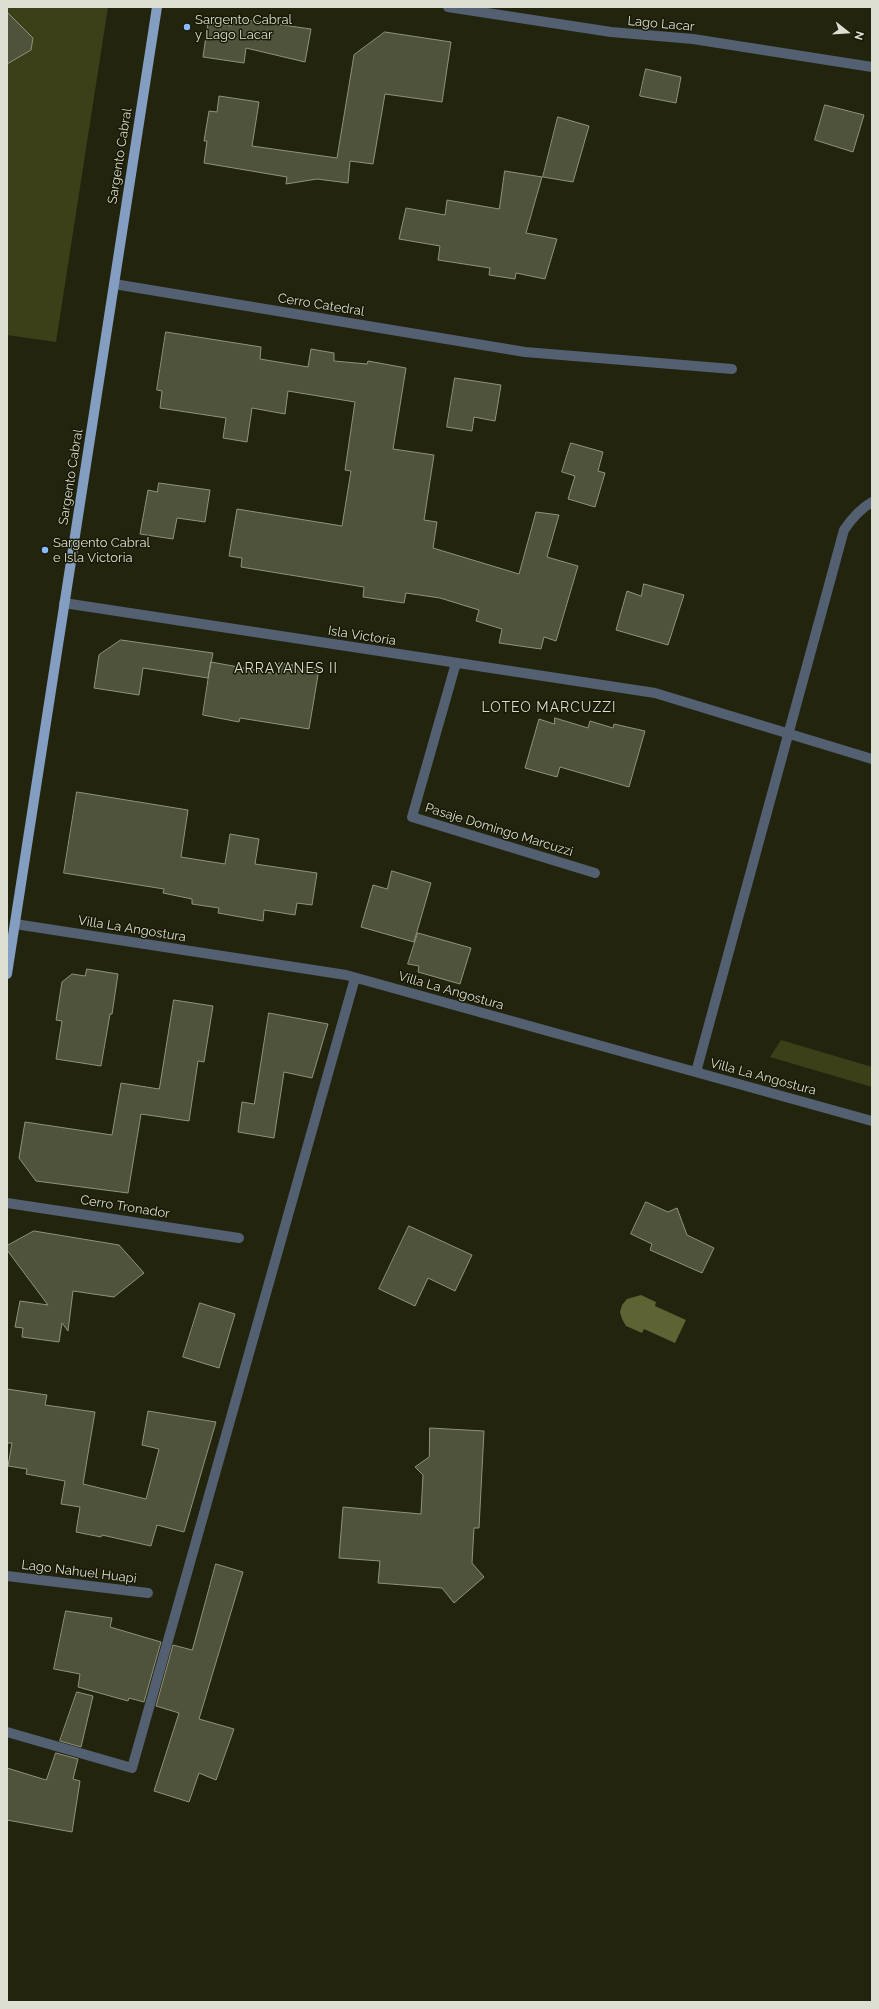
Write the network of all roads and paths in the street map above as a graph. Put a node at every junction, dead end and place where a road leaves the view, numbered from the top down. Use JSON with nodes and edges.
{"nodes":[{"id":1,"x":156,"y":7,"type":"edge"},
{"id":2,"x":448,"y":7,"type":"edge"},
{"id":3,"x":872,"y":67,"type":"edge"},
{"id":4,"x":114,"y":284,"type":"junction"},
{"id":5,"x":732,"y":369,"type":"dead end"},
{"id":6,"x":872,"y":502,"type":"edge"},
{"id":7,"x":64,"y":603,"type":"junction"},
{"id":8,"x":456,"y":663,"type":"junction"},
{"id":9,"x":788,"y":733,"type":"junction"},
{"id":10,"x":872,"y":759,"type":"edge"},
{"id":11,"x":595,"y":873,"type":"dead end"},
{"id":12,"x":15,"y":924,"type":"junction"},
{"id":13,"x":7,"y":974,"type":"edge"},
{"id":14,"x":355,"y":978,"type":"junction"},
{"id":15,"x":696,"y":1072,"type":"junction"},
{"id":16,"x":872,"y":1121,"type":"edge"},
{"id":17,"x":7,"y":1202,"type":"edge"},
{"id":18,"x":239,"y":1238,"type":"dead end"},
{"id":19,"x":7,"y":1576,"type":"edge"},
{"id":20,"x":148,"y":1593,"type":"dead end"},
{"id":21,"x":7,"y":1732,"type":"edge"}],
"edges":[{"from":1,"to":4,"type":"main road","name":"Sargento Cabral"},
{"from":2,"to":3,"type":"street","name":"Lago Lacar"},
{"from":4,"to":5,"type":"street","name":"Cerro Catedral"},
{"from":4,"to":7,"type":"main road","name":"Sargento Cabral"},
{"from":6,"to":9,"type":"street"},
{"from":7,"to":8,"type":"street","name":"Isla Victoria"},
{"from":7,"to":12,"type":"main road","name":"Sargento Cabral"},
{"from":8,"to":9,"type":"street","name":"Isla Victoria"},
{"from":8,"to":11,"type":"street","name":"Pasaje Domingo Marcuzzi"},
{"from":9,"to":10,"type":"street","name":"Isla Victoria"},
{"from":9,"to":15,"type":"street"},
{"from":12,"to":13,"type":"main road","name":"Sargento Cabral"},
{"from":12,"to":14,"type":"street","name":"Villa La Angostura"},
{"from":14,"to":15,"type":"street","name":"Villa La Angostura"},
{"from":14,"to":21,"type":"street"},
{"from":15,"to":16,"type":"street","name":"Villa La Angostura"},
{"from":17,"to":18,"type":"street","name":"Cerro Tronador"},
{"from":19,"to":20,"type":"street","name":"Lago Nahuel Huapi"}]}
